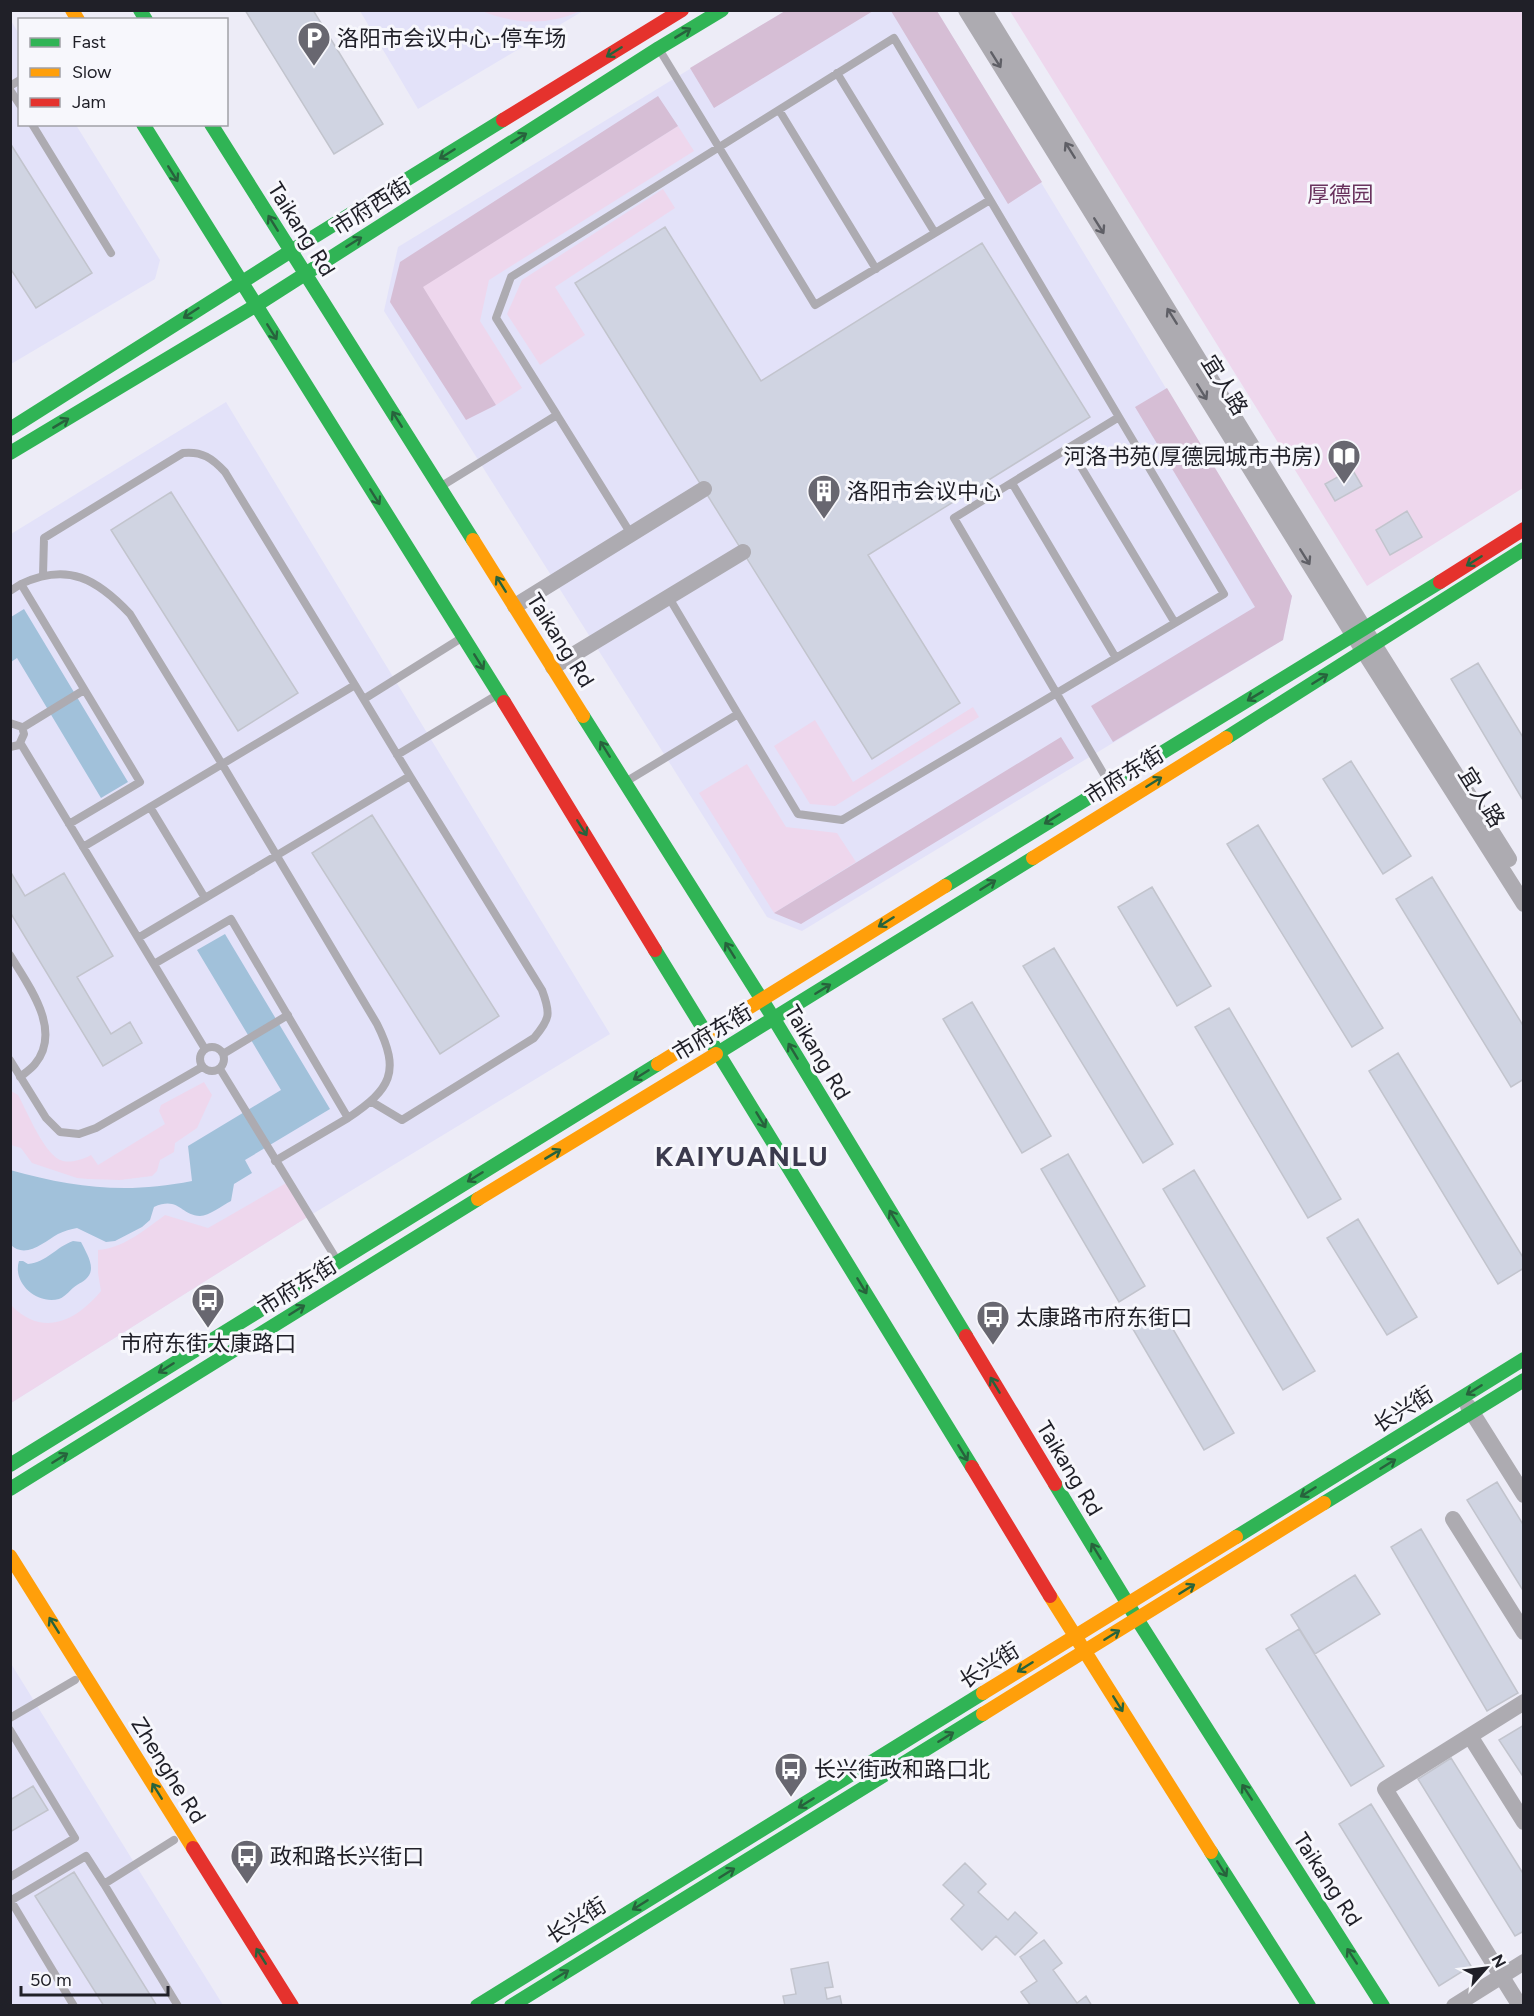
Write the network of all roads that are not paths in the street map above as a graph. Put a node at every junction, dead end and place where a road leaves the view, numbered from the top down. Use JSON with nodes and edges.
{"nodes":[{"id":1,"x":681,"y":10,"type":"edge"},
{"id":2,"x":722,"y":10,"type":"edge"},
{"id":3,"x":966,"y":10,"type":"edge"},
{"id":4,"x":984,"y":10,"type":"edge"},
{"id":5,"x":648,"y":30,"type":"junction"},
{"id":6,"x":659,"y":48,"type":"junction"},
{"id":7,"x":837,"y":73,"type":"junction"},
{"id":8,"x":10,"y":88,"type":"edge"},
{"id":9,"x":18,"y":102,"type":"edge"},
{"id":10,"x":779,"y":110,"type":"junction"},
{"id":11,"x":33,"y":126,"type":"edge"},
{"id":12,"x":144,"y":126,"type":"edge"},
{"id":13,"x":213,"y":126,"type":"edge"},
{"id":14,"x":719,"y":147,"type":"junction"},
{"id":15,"x":990,"y":200,"type":"junction"},
{"id":16,"x":935,"y":233,"type":"junction"},
{"id":17,"x":291,"y":251,"type":"junction"},
{"id":18,"x":111,"y":254,"type":"dead end"},
{"id":19,"x":876,"y":269,"type":"junction"},
{"id":20,"x":304,"y":273,"type":"junction"},
{"id":21,"x":241,"y":282,"type":"junction"},
{"id":22,"x":255,"y":306,"type":"junction"},
{"id":23,"x":557,"y":415,"type":"junction"},
{"id":24,"x":1119,"y":417,"type":"junction"},
{"id":25,"x":10,"y":429,"type":"edge"},
{"id":26,"x":1069,"y":447,"type":"junction"},
{"id":27,"x":10,"y":453,"type":"edge"},
{"id":28,"x":1012,"y":483,"type":"junction"},
{"id":29,"x":440,"y":487,"type":"junction"},
{"id":30,"x":704,"y":489,"type":"dead end"},
{"id":31,"x":1524,"y":529,"type":"edge"},
{"id":32,"x":631,"y":534,"type":"junction"},
{"id":33,"x":1524,"y":549,"type":"edge"},
{"id":34,"x":742,"y":552,"type":"dead end"},
{"id":35,"x":44,"y":575,"type":"junction"},
{"id":36,"x":21,"y":584,"type":"junction"},
{"id":37,"x":10,"y":591,"type":"edge"},
{"id":38,"x":668,"y":596,"type":"junction"},
{"id":39,"x":515,"y":606,"type":"junction"},
{"id":40,"x":1175,"y":623,"type":"junction"},
{"id":41,"x":1359,"y":633,"type":"junction"},
{"id":42,"x":463,"y":637,"type":"junction"},
{"id":43,"x":1369,"y":649,"type":"junction"},
{"id":44,"x":1116,"y":658,"type":"junction"},
{"id":45,"x":553,"y":666,"type":"junction"},
{"id":46,"x":355,"y":685,"type":"junction"},
{"id":47,"x":81,"y":692,"type":"junction"},
{"id":48,"x":499,"y":693,"type":"junction"},
{"id":49,"x":1057,"y":693,"type":"junction"},
{"id":50,"x":364,"y":699,"type":"junction"},
{"id":51,"x":738,"y":714,"type":"junction"},
{"id":52,"x":10,"y":723,"type":"edge"},
{"id":53,"x":22,"y":728,"type":"junction"},
{"id":54,"x":21,"y":744,"type":"junction"},
{"id":55,"x":10,"y":747,"type":"edge"},
{"id":56,"x":398,"y":756,"type":"junction"},
{"id":57,"x":222,"y":764,"type":"junction"},
{"id":58,"x":410,"y":776,"type":"junction"},
{"id":59,"x":626,"y":782,"type":"junction"},
{"id":60,"x":1110,"y":784,"type":"junction"},
{"id":61,"x":1121,"y":802,"type":"junction"},
{"id":62,"x":150,"y":807,"type":"junction"},
{"id":63,"x":69,"y":824,"type":"junction"},
{"id":64,"x":83,"y":847,"type":"junction"},
{"id":65,"x":277,"y":855,"type":"junction"},
{"id":66,"x":1524,"y":883,"type":"edge"},
{"id":67,"x":205,"y":898,"type":"junction"},
{"id":68,"x":1524,"y":904,"type":"edge"},
{"id":69,"x":138,"y":938,"type":"junction"},
{"id":70,"x":10,"y":955,"type":"edge"},
{"id":71,"x":154,"y":964,"type":"junction"},
{"id":72,"x":761,"y":999,"type":"junction"},
{"id":73,"x":284,"y":1017,"type":"junction"},
{"id":74,"x":774,"y":1019,"type":"junction"},
{"id":75,"x":708,"y":1033,"type":"junction"},
{"id":76,"x":205,"y":1049,"type":"junction"},
{"id":77,"x":719,"y":1052,"type":"junction"},
{"id":78,"x":223,"y":1054,"type":"junction"},
{"id":79,"x":10,"y":1060,"type":"edge"},
{"id":80,"x":202,"y":1067,"type":"junction"},
{"id":81,"x":220,"y":1069,"type":"junction"},
{"id":82,"x":20,"y":1077,"type":"junction"},
{"id":83,"x":372,"y":1102,"type":"junction"},
{"id":84,"x":348,"y":1118,"type":"junction"},
{"id":85,"x":275,"y":1161,"type":"junction"},
{"id":86,"x":338,"y":1262,"type":"junction"},
{"id":87,"x":348,"y":1279,"type":"junction"},
{"id":88,"x":1524,"y":1359,"type":"edge"},
{"id":89,"x":1524,"y":1380,"type":"edge"},
{"id":90,"x":1470,"y":1409,"type":"junction"},
{"id":91,"x":10,"y":1465,"type":"edge"},
{"id":92,"x":10,"y":1489,"type":"edge"},
{"id":93,"x":1524,"y":1495,"type":"edge"},
{"id":94,"x":1453,"y":1519,"type":"dead end"},
{"id":95,"x":10,"y":1556,"type":"edge"},
{"id":96,"x":10,"y":1579,"type":"edge"},
{"id":97,"x":1128,"y":1604,"type":"junction"},
{"id":98,"x":1137,"y":1619,"type":"junction"},
{"id":99,"x":1524,"y":1632,"type":"edge"},
{"id":100,"x":1075,"y":1637,"type":"junction"},
{"id":101,"x":1085,"y":1652,"type":"junction"},
{"id":102,"x":75,"y":1680,"type":"junction"},
{"id":103,"x":1524,"y":1702,"type":"edge"},
{"id":104,"x":10,"y":1718,"type":"edge"},
{"id":105,"x":10,"y":1730,"type":"edge"},
{"id":106,"x":1470,"y":1736,"type":"junction"},
{"id":107,"x":1524,"y":1822,"type":"edge"},
{"id":108,"x":174,"y":1840,"type":"junction"},
{"id":109,"x":10,"y":1877,"type":"edge"},
{"id":110,"x":104,"y":1884,"type":"junction"},
{"id":111,"x":11,"y":1901,"type":"edge"},
{"id":112,"x":1524,"y":1962,"type":"edge"},
{"id":113,"x":1501,"y":1976,"type":"junction"},
{"id":114,"x":74,"y":2006,"type":"edge"},
{"id":115,"x":178,"y":2006,"type":"edge"},
{"id":116,"x":277,"y":2006,"type":"edge"},
{"id":117,"x":292,"y":2006,"type":"edge"},
{"id":118,"x":477,"y":2006,"type":"edge"},
{"id":119,"x":511,"y":2006,"type":"edge"},
{"id":120,"x":1309,"y":2006,"type":"edge"},
{"id":121,"x":1383,"y":2006,"type":"edge"},
{"id":122,"x":1454,"y":2006,"type":"edge"},
{"id":123,"x":1520,"y":2006,"type":"edge"}],
"edges":[{"from":1,"to":5,"type":"main road","name":"市府西街"},
{"from":6,"to":2,"type":"main road","name":"市府西街","one_way":true},
{"from":3,"to":41,"type":"street","name":"宜人路","one_way":true},
{"from":41,"to":4,"type":"street","name":"宜人路","one_way":true},
{"from":5,"to":6,"type":"lane"},
{"from":5,"to":17,"type":"main road","name":"市府西街","one_way":true},
{"from":6,"to":14,"type":"lane"},
{"from":20,"to":6,"type":"main road","name":"市府西街","one_way":true},
{"from":7,"to":10,"type":"lane"},
{"from":7,"to":15,"type":"lane"},
{"from":7,"to":16,"type":"lane"},
{"from":8,"to":9,"type":"lane"},
{"from":10,"to":14,"type":"lane"},
{"from":10,"to":19,"type":"lane"},
{"from":11,"to":18,"type":"lane"},
{"from":12,"to":21,"type":"main road","one_way":true},
{"from":17,"to":13,"type":"main road","name":"Taikang Rd","one_way":true},
{"from":14,"to":19,"type":"lane"},
{"from":14,"to":23,"type":"lane"},
{"from":15,"to":16,"type":"lane"},
{"from":15,"to":24,"type":"lane"},
{"from":16,"to":19,"type":"lane"},
{"from":17,"to":20,"type":"main road","name":"Taikang Rd"},
{"from":17,"to":21,"type":"main road","name":"市府西街"},
{"from":20,"to":22,"type":"main road","name":"市府西街"},
{"from":29,"to":20,"type":"main road","name":"Taikang Rd","one_way":true},
{"from":21,"to":22,"type":"main road"},
{"from":21,"to":25,"type":"main road","name":"市府西街","one_way":true},
{"from":27,"to":22,"type":"main road","name":"市府西街","one_way":true},
{"from":22,"to":42,"type":"main road","one_way":true},
{"from":23,"to":29,"type":"lane"},
{"from":23,"to":32,"type":"lane"},
{"from":24,"to":26,"type":"lane"},
{"from":24,"to":40,"type":"lane"},
{"from":26,"to":28,"type":"lane"},
{"from":26,"to":40,"type":"lane"},
{"from":28,"to":44,"type":"lane"},
{"from":28,"to":49,"type":"lane"},
{"from":39,"to":29,"type":"main road","name":"Taikang Rd","one_way":true},
{"from":30,"to":32,"type":"street"},
{"from":31,"to":41,"type":"main road","name":"市府东街","one_way":true},
{"from":32,"to":39,"type":"street"},
{"from":33,"to":43,"type":"main road","name":"市府东街"},
{"from":34,"to":38,"type":"street"},
{"from":35,"to":36,"type":"lane"},
{"from":35,"to":46,"type":"lane"},
{"from":35,"to":57,"type":"lane"},
{"from":36,"to":37,"type":"lane"},
{"from":36,"to":47,"type":"lane"},
{"from":38,"to":45,"type":"street"},
{"from":38,"to":51,"type":"lane"},
{"from":39,"to":45,"type":"main road","name":"Taikang Rd"},
{"from":40,"to":44,"type":"lane"},
{"from":41,"to":43,"type":"street","name":"宜人路"},
{"from":41,"to":60,"type":"main road","name":"市府东街","one_way":true},
{"from":42,"to":48,"type":"main road","one_way":true},
{"from":42,"to":50,"type":"lane"},
{"from":61,"to":43,"type":"main road","name":"市府东街","one_way":true},
{"from":43,"to":66,"type":"street","name":"宜人路"},
{"from":43,"to":68,"type":"street","name":"宜人路"},
{"from":44,"to":49,"type":"lane"},
{"from":59,"to":45,"type":"main road","name":"Taikang Rd","one_way":true},
{"from":46,"to":50,"type":"lane"},
{"from":46,"to":57,"type":"lane"},
{"from":47,"to":53,"type":"lane"},
{"from":47,"to":63,"type":"lane"},
{"from":48,"to":56,"type":"lane"},
{"from":48,"to":75,"type":"main road","one_way":true},
{"from":49,"to":51,"type":"lane"},
{"from":49,"to":60,"type":"lane"},
{"from":50,"to":56,"type":"lane"},
{"from":51,"to":59,"type":"lane"},
{"from":52,"to":53,"type":"lane"},
{"from":53,"to":54,"type":"lane"},
{"from":54,"to":55,"type":"lane"},
{"from":54,"to":63,"type":"lane"},
{"from":56,"to":58,"type":"lane"},
{"from":57,"to":62,"type":"lane"},
{"from":57,"to":65,"type":"lane"},
{"from":58,"to":65,"type":"lane"},
{"from":58,"to":83,"type":"lane"},
{"from":72,"to":59,"type":"main road","name":"Taikang Rd","one_way":true},
{"from":60,"to":61,"type":"lane"},
{"from":60,"to":72,"type":"main road","name":"市府东街","one_way":true},
{"from":74,"to":61,"type":"main road","name":"市府东街","one_way":true},
{"from":62,"to":64,"type":"lane"},
{"from":62,"to":67,"type":"lane"},
{"from":63,"to":64,"type":"lane"},
{"from":64,"to":69,"type":"lane"},
{"from":65,"to":67,"type":"lane"},
{"from":65,"to":83,"type":"lane"},
{"from":67,"to":69,"type":"lane"},
{"from":69,"to":71,"type":"lane"},
{"from":70,"to":82,"type":"lane"},
{"from":71,"to":73,"type":"lane"},
{"from":71,"to":76,"type":"lane"},
{"from":72,"to":74,"type":"main road","name":"Taikang Rd"},
{"from":72,"to":75,"type":"main road","name":"市府东街"},
{"from":73,"to":78,"type":"lane"},
{"from":73,"to":84,"type":"lane"},
{"from":74,"to":77,"type":"main road","name":"市府东街"},
{"from":97,"to":74,"type":"main road","name":"Taikang Rd","one_way":true},
{"from":75,"to":77,"type":"main road"},
{"from":75,"to":86,"type":"main road","name":"市府东街","one_way":true},
{"from":76,"to":78,"type":"lane"},
{"from":76,"to":80,"type":"lane"},
{"from":87,"to":77,"type":"main road","name":"市府东街","one_way":true},
{"from":77,"to":100,"type":"main road","one_way":true},
{"from":78,"to":81,"type":"lane"},
{"from":79,"to":82,"type":"lane"},
{"from":80,"to":81,"type":"lane"},
{"from":80,"to":82,"type":"lane"},
{"from":81,"to":85,"type":"lane"},
{"from":83,"to":84,"type":"lane"},
{"from":84,"to":85,"type":"lane"},
{"from":85,"to":86,"type":"lane"},
{"from":86,"to":87,"type":"lane"},
{"from":86,"to":91,"type":"main road","name":"市府东街","one_way":true},
{"from":92,"to":87,"type":"main road","name":"市府东街","one_way":true},
{"from":88,"to":97,"type":"main road","name":"长兴街","one_way":true},
{"from":89,"to":90,"type":"main road","name":"长兴街"},
{"from":90,"to":93,"type":"street"},
{"from":98,"to":90,"type":"main road","name":"长兴街","one_way":true},
{"from":94,"to":99,"type":"street"},
{"from":117,"to":95,"type":"main road","name":"Zhenghe Rd","one_way":true},
{"from":96,"to":102,"type":"main road","name":"Zhenghe Rd"},
{"from":97,"to":98,"type":"main road","name":"Taikang Rd"},
{"from":97,"to":100,"type":"main road","name":"长兴街"},
{"from":101,"to":98,"type":"main road","name":"长兴街","one_way":true},
{"from":121,"to":98,"type":"main road","name":"Taikang Rd","one_way":true},
{"from":100,"to":101,"type":"main road"},
{"from":100,"to":118,"type":"main road","name":"长兴街","one_way":true},
{"from":119,"to":101,"type":"main road","name":"长兴街","one_way":true},
{"from":101,"to":120,"type":"main road","one_way":true},
{"from":102,"to":104,"type":"lane"},
{"from":102,"to":108,"type":"main road","name":"Zhenghe Rd"},
{"from":103,"to":106,"type":"street"},
{"from":105,"to":109,"type":"lane"},
{"from":106,"to":107,"type":"street"},
{"from":106,"to":113,"type":"street"},
{"from":108,"to":110,"type":"lane"},
{"from":108,"to":116,"type":"main road","name":"Zhenghe Rd"},
{"from":110,"to":111,"type":"lane"},
{"from":110,"to":115,"type":"lane"},
{"from":111,"to":114,"type":"lane"},
{"from":112,"to":113,"type":"street"},
{"from":113,"to":122,"type":"street"},
{"from":113,"to":123,"type":"street"}]}
